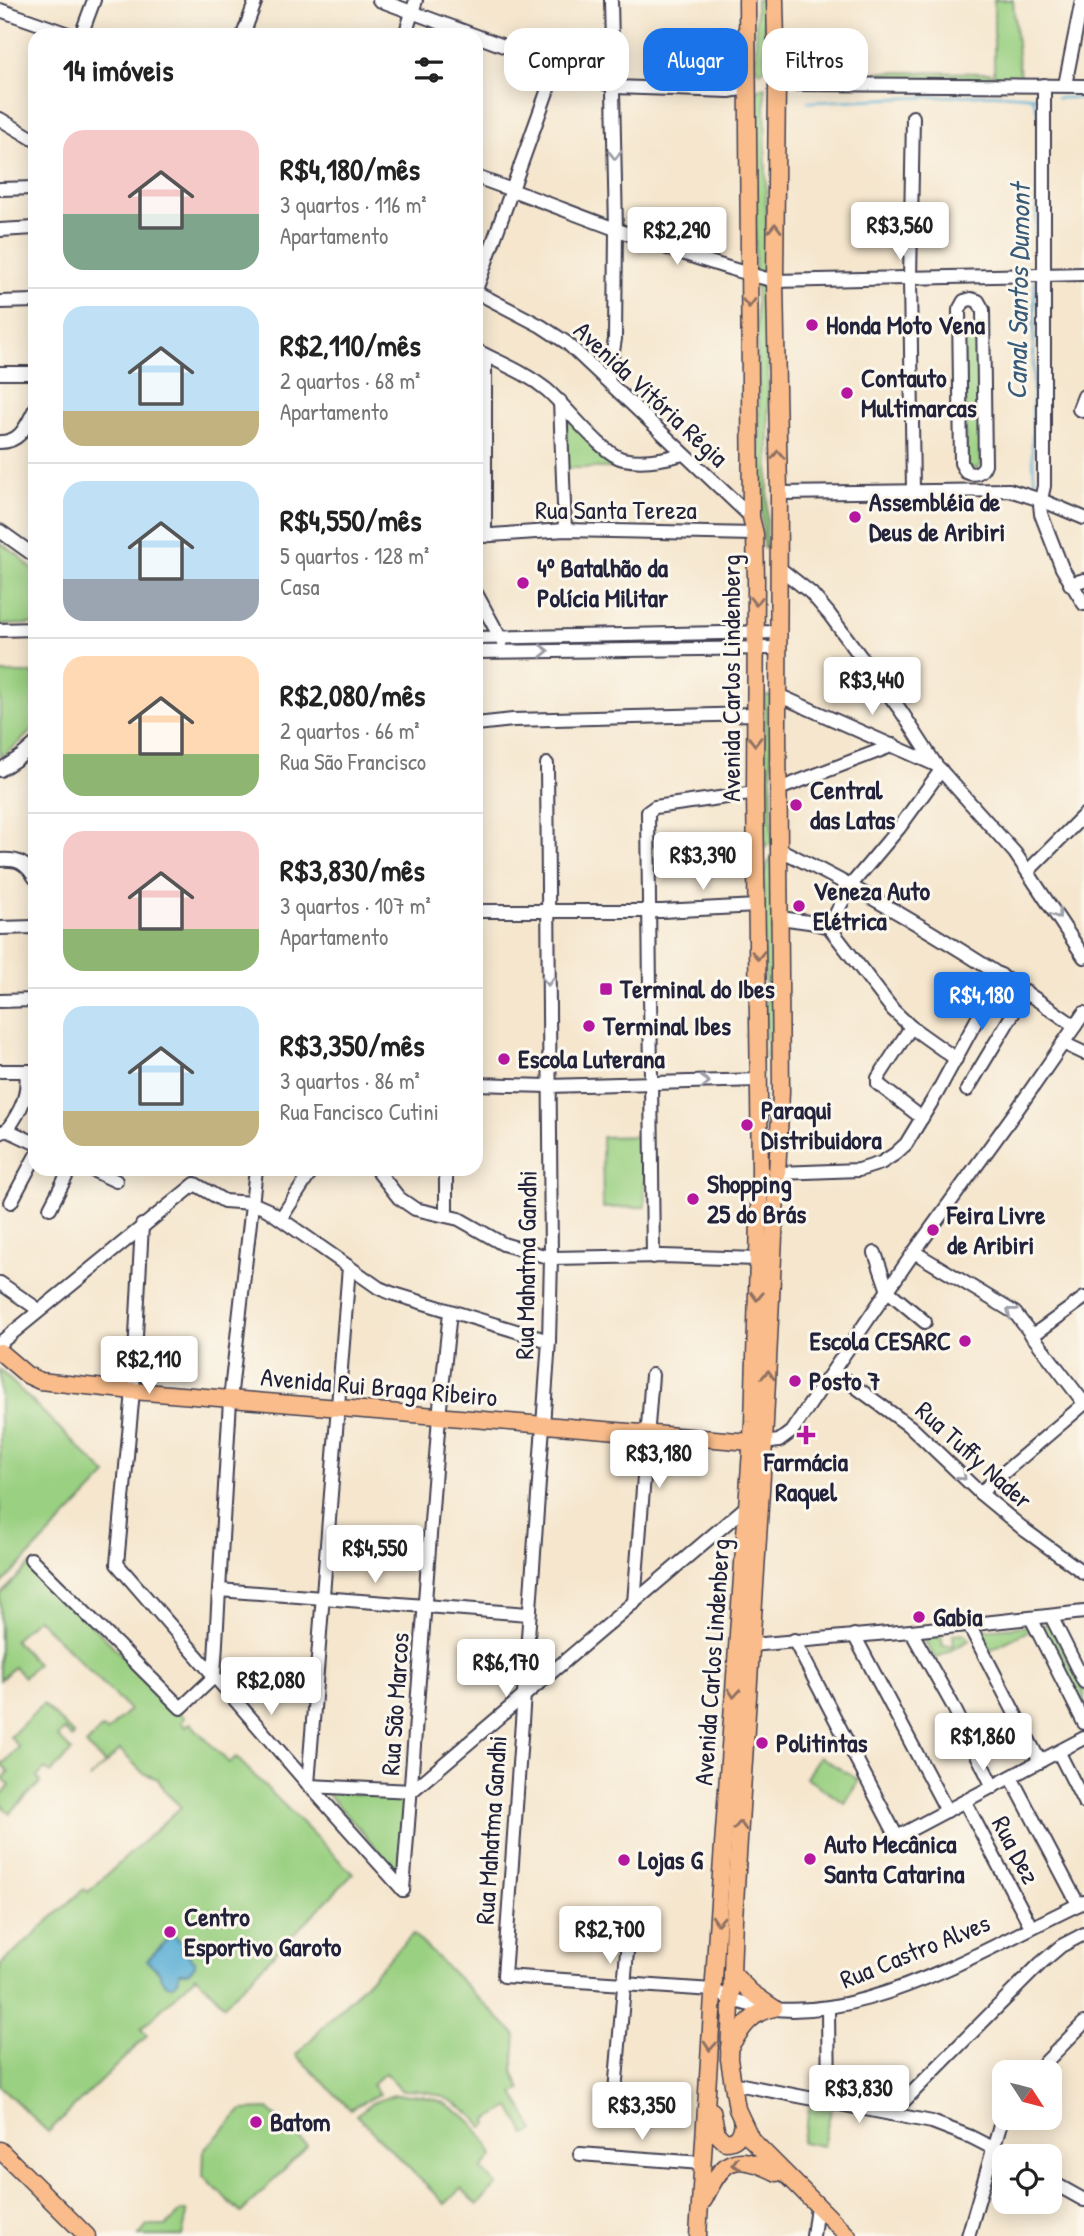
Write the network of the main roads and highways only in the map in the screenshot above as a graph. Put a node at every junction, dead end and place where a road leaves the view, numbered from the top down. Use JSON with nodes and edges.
{"nodes":[{"id":1,"x":747,"y":0,"type":"edge"},
{"id":2,"x":775,"y":0,"type":"edge"},
{"id":3,"x":747,"y":28,"type":"edge"},
{"id":4,"x":776,"y":28,"type":"edge"},
{"id":5,"x":747,"y":91,"type":"edge"},
{"id":6,"x":778,"y":91,"type":"edge"},
{"id":7,"x":756,"y":641,"type":"junction"},
{"id":8,"x":778,"y":695,"type":"junction"},
{"id":9,"x":779,"y":849,"type":"junction"},
{"id":10,"x":756,"y":868,"type":"junction"},
{"id":11,"x":781,"y":1058,"type":"junction"},
{"id":12,"x":759,"y":1080,"type":"junction"},
{"id":13,"x":0,"y":1352,"type":"edge"},
{"id":14,"x":758,"y":1443,"type":"junction"},
{"id":15,"x":744,"y":1646,"type":"junction"},
{"id":16,"x":732,"y":1973,"type":"junction"},
{"id":17,"x":731,"y":2000,"type":"junction"},
{"id":18,"x":713,"y":2014,"type":"junction"},
{"id":19,"x":729,"y":2048,"type":"junction"},
{"id":20,"x":708,"y":2079,"type":"junction"},
{"id":21,"x":743,"y":2124,"type":"junction"},
{"id":22,"x":0,"y":2150,"type":"edge"},
{"id":23,"x":0,"y":2163,"type":"edge"},
{"id":24,"x":793,"y":2182,"type":"junction"},
{"id":25,"x":700,"y":2209,"type":"junction"},
{"id":26,"x":74,"y":2236,"type":"edge"},
{"id":27,"x":87,"y":2236,"type":"edge"},
{"id":28,"x":698,"y":2236,"type":"edge"},
{"id":29,"x":848,"y":2236,"type":"edge"}],
"edges":[{"from":1,"to":3,"type":"main road","name":"Avenida Carlos Lindenberg"},
{"from":2,"to":4,"type":"main road","name":"Avenida Carlos Lindenberg"},
{"from":5,"to":7,"type":"main road","name":"Avenida Carlos Lindenberg","one_way":true},
{"from":8,"to":6,"type":"main road","name":"Avenida Carlos Lindenberg","one_way":true},
{"from":7,"to":8,"type":"main road"},
{"from":7,"to":10,"type":"main road","name":"Avenida Carlos Lindenberg","one_way":true},
{"from":8,"to":9,"type":"main road","name":"Avenida Carlos Lindenberg"},
{"from":9,"to":10,"type":"main road"},
{"from":9,"to":11,"type":"main road","name":"Avenida Carlos Lindenberg"},
{"from":10,"to":12,"type":"main road","name":"Avenida Carlos Lindenberg","one_way":true},
{"from":11,"to":12,"type":"main road"},
{"from":14,"to":11,"type":"main road","name":"Avenida Carlos Lindenberg","one_way":true},
{"from":12,"to":14,"type":"main road","name":"Avenida Carlos Lindenberg","one_way":true},
{"from":13,"to":14,"type":"main road","name":"Avenida Rui Braga Ribeiro"},
{"from":14,"to":15,"type":"main road","name":"Avenida Carlos Lindenberg"},
{"from":14,"to":15,"type":"main road","name":"Avenida Carlos Lindenberg"},
{"from":16,"to":15,"type":"main road","name":"Avenida Carlos Lindenberg","one_way":true},
{"from":15,"to":18,"type":"main road","name":"Avenida Carlos Lindenberg","one_way":true},
{"from":16,"to":17,"type":"main road","name":"Avenida Carlos Lindenberg"},
{"from":16,"to":19,"type":"main road"},
{"from":17,"to":18,"type":"main road"},
{"from":17,"to":19,"type":"main road","name":"Avenida Carlos Lindenberg"},
{"from":18,"to":20,"type":"main road","name":"Avenida Carlos Lindenberg","one_way":true},
{"from":19,"to":21,"type":"main road","name":"Avenida Carlos Lindenberg"},
{"from":20,"to":21,"type":"main road"},
{"from":20,"to":25,"type":"main road","name":"Avenida Carlos Lindenberg"},
{"from":21,"to":24,"type":"main road","name":"Avenida Carlos Lindenberg"},
{"from":22,"to":27,"type":"main road"},
{"from":23,"to":26,"type":"main road"},
{"from":24,"to":25,"type":"main road","one_way":true},
{"from":24,"to":29,"type":"main road","name":"Avenida Carlos Lindenberg"},
{"from":25,"to":28,"type":"main road","name":"Avenida Carlos Lindenberg"}]}
